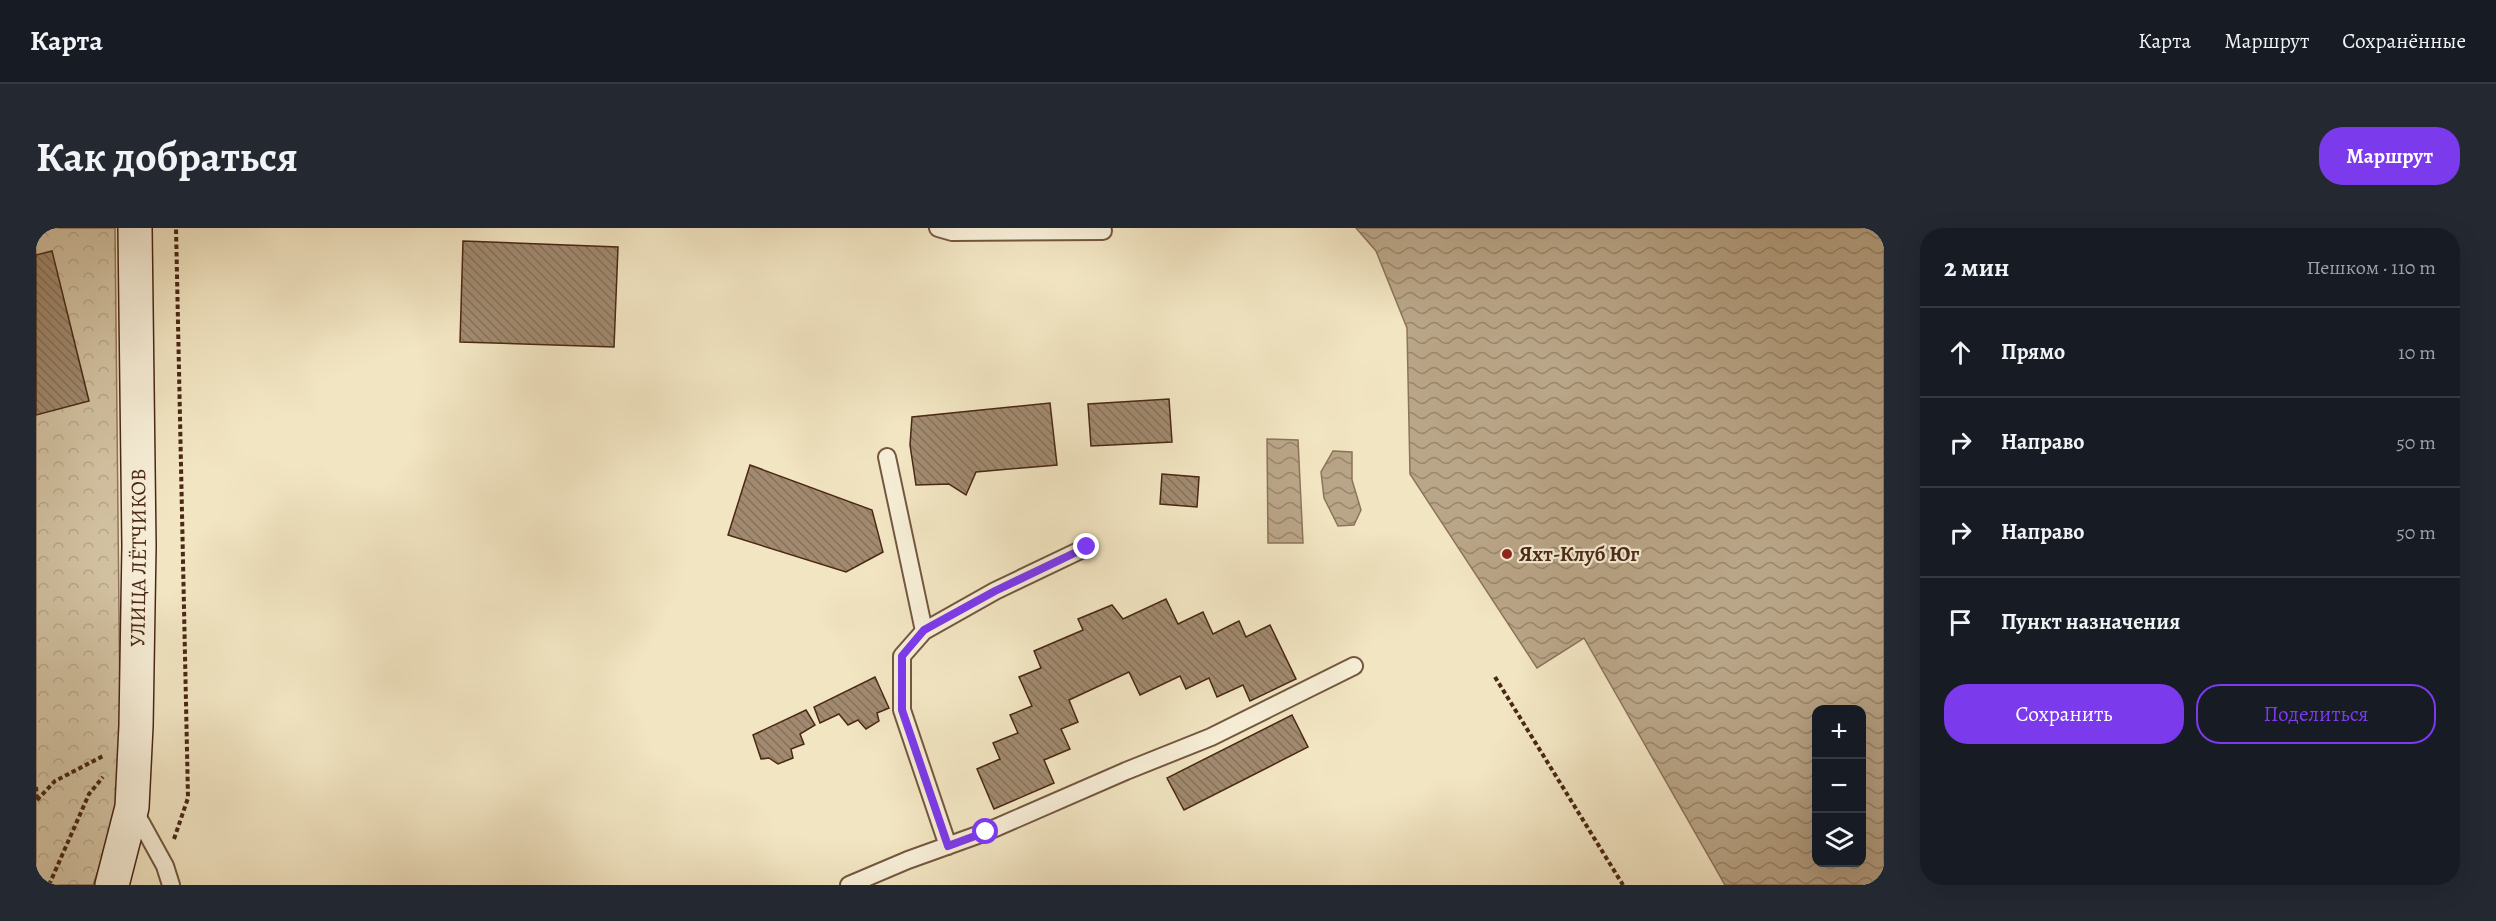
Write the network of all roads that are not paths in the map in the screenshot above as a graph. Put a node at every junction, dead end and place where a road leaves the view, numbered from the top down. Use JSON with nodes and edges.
{"nodes":[{"id":1,"x":135,"y":228,"type":"edge"},
{"id":2,"x":938,"y":228,"type":"edge"},
{"id":3,"x":1103,"y":231,"type":"dead end"},
{"id":4,"x":887,"y":457,"type":"dead end"},
{"id":5,"x":1087,"y":547,"type":"dead end"},
{"id":6,"x":924,"y":630,"type":"junction"},
{"id":7,"x":1354,"y":666,"type":"dead end"},
{"id":8,"x":132,"y":807,"type":"junction"},
{"id":9,"x":948,"y":846,"type":"junction"},
{"id":10,"x":112,"y":885,"type":"edge"},
{"id":11,"x":171,"y":885,"type":"edge"},
{"id":12,"x":849,"y":885,"type":"edge"}],
"edges":[{"from":1,"to":8,"type":"main road","name":"УЛИЦА ЛЁТЧИКОВ"},
{"from":2,"to":3,"type":"lane"},
{"from":4,"to":6,"type":"lane"},
{"from":5,"to":6,"type":"lane"},
{"from":6,"to":9,"type":"lane"},
{"from":7,"to":9,"type":"lane"},
{"from":8,"to":10,"type":"main road","name":"УЛИЦА ЛЁТЧИКОВ"},
{"from":8,"to":11,"type":"lane"},
{"from":9,"to":12,"type":"lane"}]}
